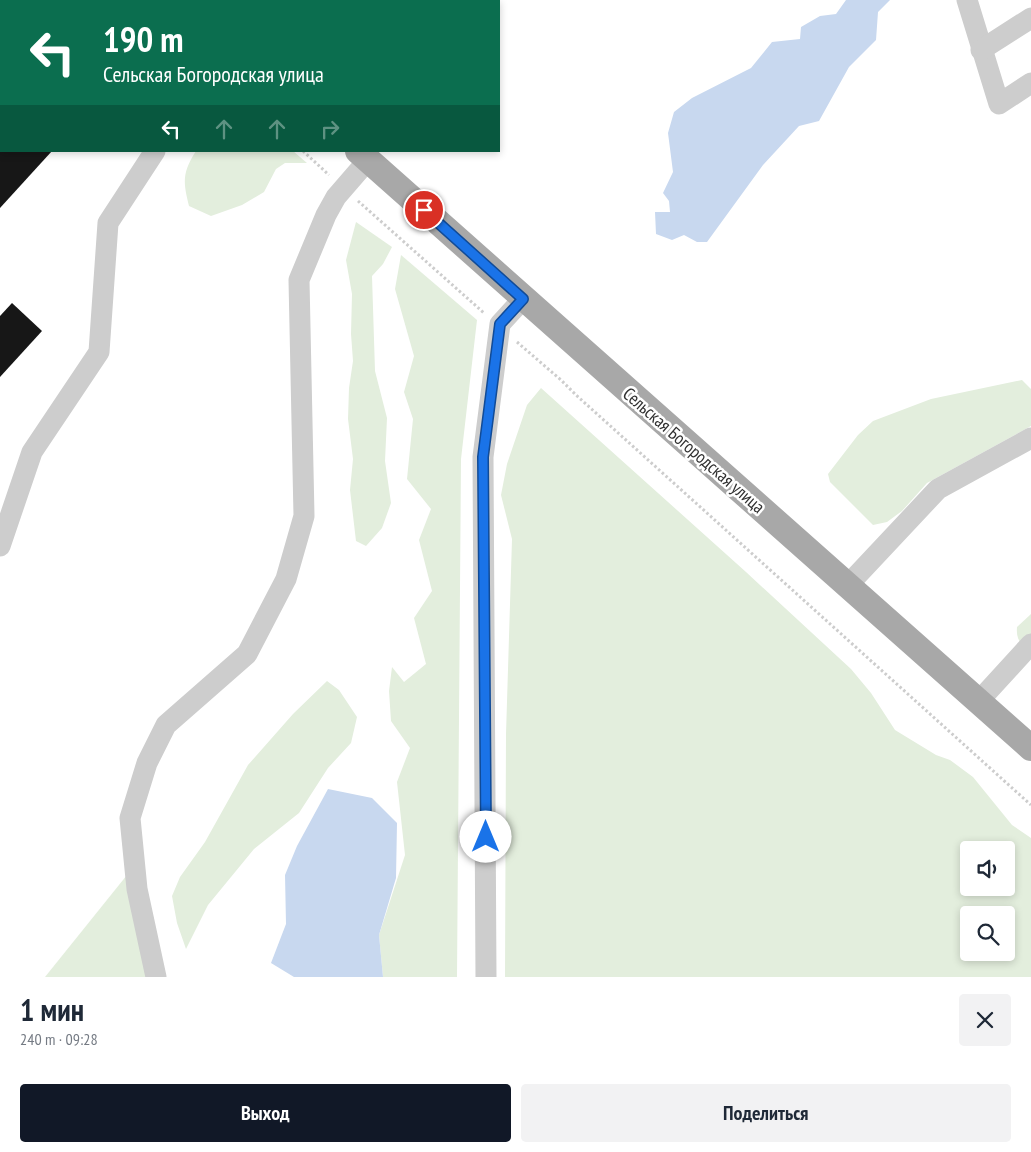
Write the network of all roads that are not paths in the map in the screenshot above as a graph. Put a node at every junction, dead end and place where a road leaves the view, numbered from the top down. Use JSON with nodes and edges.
{"nodes":[{"id":1,"x":967,"y":0,"type":"edge"},
{"id":2,"x":1031,"y":18,"type":"edge"},
{"id":3,"x":981,"y":50,"type":"junction"},
{"id":4,"x":1031,"y":83,"type":"edge"},
{"id":5,"x":154,"y":152,"type":"edge"},
{"id":6,"x":363,"y":156,"type":"edge"},
{"id":7,"x":523,"y":299,"type":"junction"},
{"id":8,"x":1031,"y":438,"type":"edge"},
{"id":9,"x":0,"y":546,"type":"edge"},
{"id":10,"x":847,"y":586,"type":"junction"},
{"id":11,"x":1031,"y":644,"type":"edge"},
{"id":12,"x":978,"y":702,"type":"junction"},
{"id":13,"x":1031,"y":748,"type":"edge"},
{"id":14,"x":156,"y":977,"type":"edge"},
{"id":15,"x":486,"y":977,"type":"edge"}],
"edges":[{"from":1,"to":3,"type":"street"},
{"from":2,"to":3,"type":"street"},
{"from":3,"to":4,"type":"street"},
{"from":5,"to":9,"type":"street"},
{"from":6,"to":7,"type":"main road","name":"Сельская Богородская улица"},
{"from":6,"to":14,"type":"street"},
{"from":7,"to":10,"type":"main road","name":"Сельская Богородская улица"},
{"from":7,"to":15,"type":"street"},
{"from":8,"to":10,"type":"street"},
{"from":10,"to":12,"type":"main road","name":"Сельская Богородская улица"},
{"from":11,"to":12,"type":"street"},
{"from":12,"to":13,"type":"main road","name":"Сельская Богородская улица"}]}
